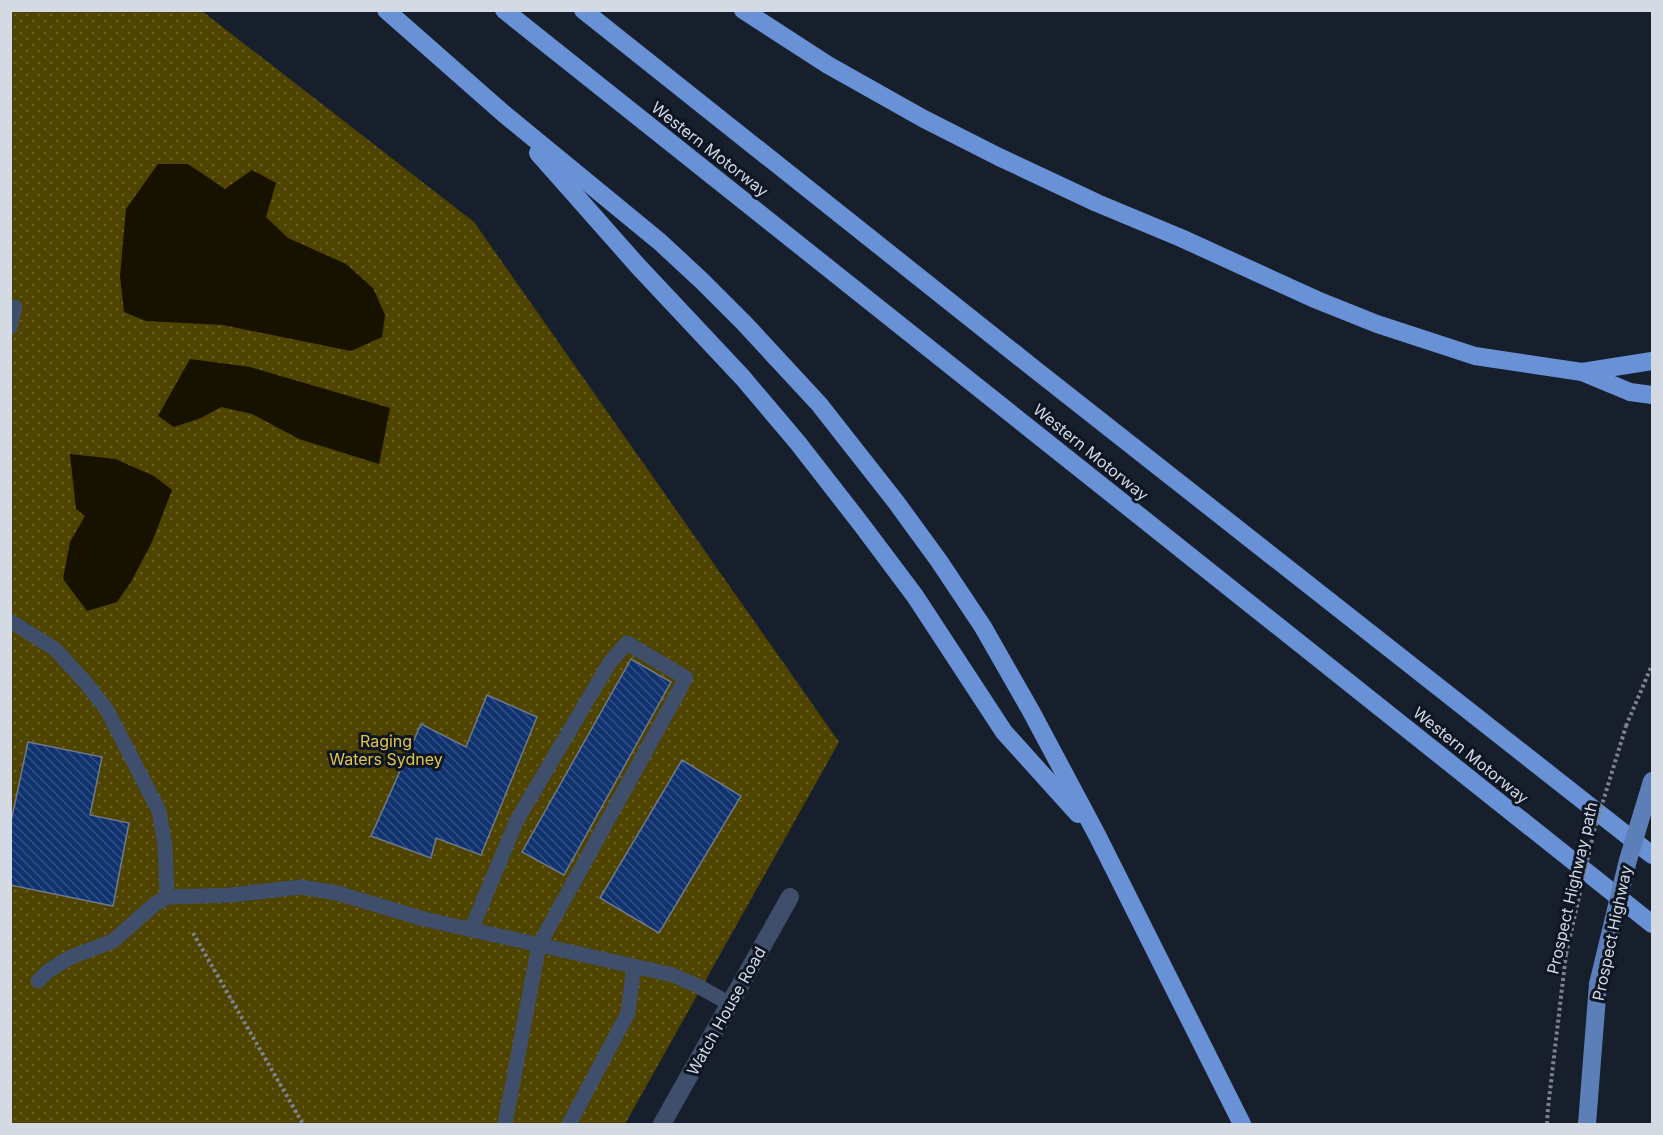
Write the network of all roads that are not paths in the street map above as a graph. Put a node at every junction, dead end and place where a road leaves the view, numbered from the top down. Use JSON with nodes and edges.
{"nodes":[{"id":1,"x":386,"y":10,"type":"edge"},
{"id":2,"x":504,"y":10,"type":"edge"},
{"id":3,"x":583,"y":10,"type":"edge"},
{"id":4,"x":743,"y":10,"type":"edge"},
{"id":5,"x":503,"y":113,"type":"junction"},
{"id":6,"x":1653,"y":361,"type":"edge"},
{"id":7,"x":1582,"y":372,"type":"junction"},
{"id":8,"x":1653,"y":395,"type":"edge"},
{"id":9,"x":10,"y":621,"type":"edge"},
{"id":10,"x":1653,"y":781,"type":"edge"},
{"id":11,"x":1097,"y":835,"type":"junction"},
{"id":12,"x":1653,"y":855,"type":"edge"},
{"id":13,"x":167,"y":897,"type":"junction"},
{"id":14,"x":790,"y":897,"type":"dead end"},
{"id":15,"x":1653,"y":924,"type":"edge"},
{"id":16,"x":471,"y":930,"type":"junction"},
{"id":17,"x":539,"y":945,"type":"junction"},
{"id":18,"x":634,"y":966,"type":"junction"},
{"id":19,"x":38,"y":981,"type":"dead end"},
{"id":20,"x":730,"y":1004,"type":"junction"},
{"id":21,"x":505,"y":1125,"type":"edge"},
{"id":22,"x":569,"y":1125,"type":"edge"},
{"id":23,"x":662,"y":1125,"type":"edge"},
{"id":24,"x":1242,"y":1125,"type":"edge"},
{"id":25,"x":1587,"y":1125,"type":"edge"}],
"edges":[{"from":1,"to":5,"type":"highway"},
{"from":2,"to":15,"type":"highway","name":"Western Motorway"},
{"from":3,"to":12,"type":"highway","name":"Western Motorway"},
{"from":4,"to":7,"type":"highway"},
{"from":5,"to":11,"type":"highway"},
{"from":5,"to":11,"type":"highway"},
{"from":6,"to":7,"type":"highway"},
{"from":7,"to":8,"type":"highway"},
{"from":9,"to":13,"type":"lane"},
{"from":10,"to":25,"type":"main road","name":"Prospect Highway","bridge":true},
{"from":11,"to":24,"type":"highway"},
{"from":13,"to":16,"type":"lane"},
{"from":13,"to":19,"type":"lane"},
{"from":14,"to":20,"type":"street","name":"Watch House Road"},
{"from":16,"to":17,"type":"lane"},
{"from":16,"to":17,"type":"lane"},
{"from":17,"to":18,"type":"lane"},
{"from":17,"to":21,"type":"lane"},
{"from":18,"to":20,"type":"lane"},
{"from":18,"to":22,"type":"lane"},
{"from":20,"to":23,"type":"street","name":"Watch House Road"}]}
